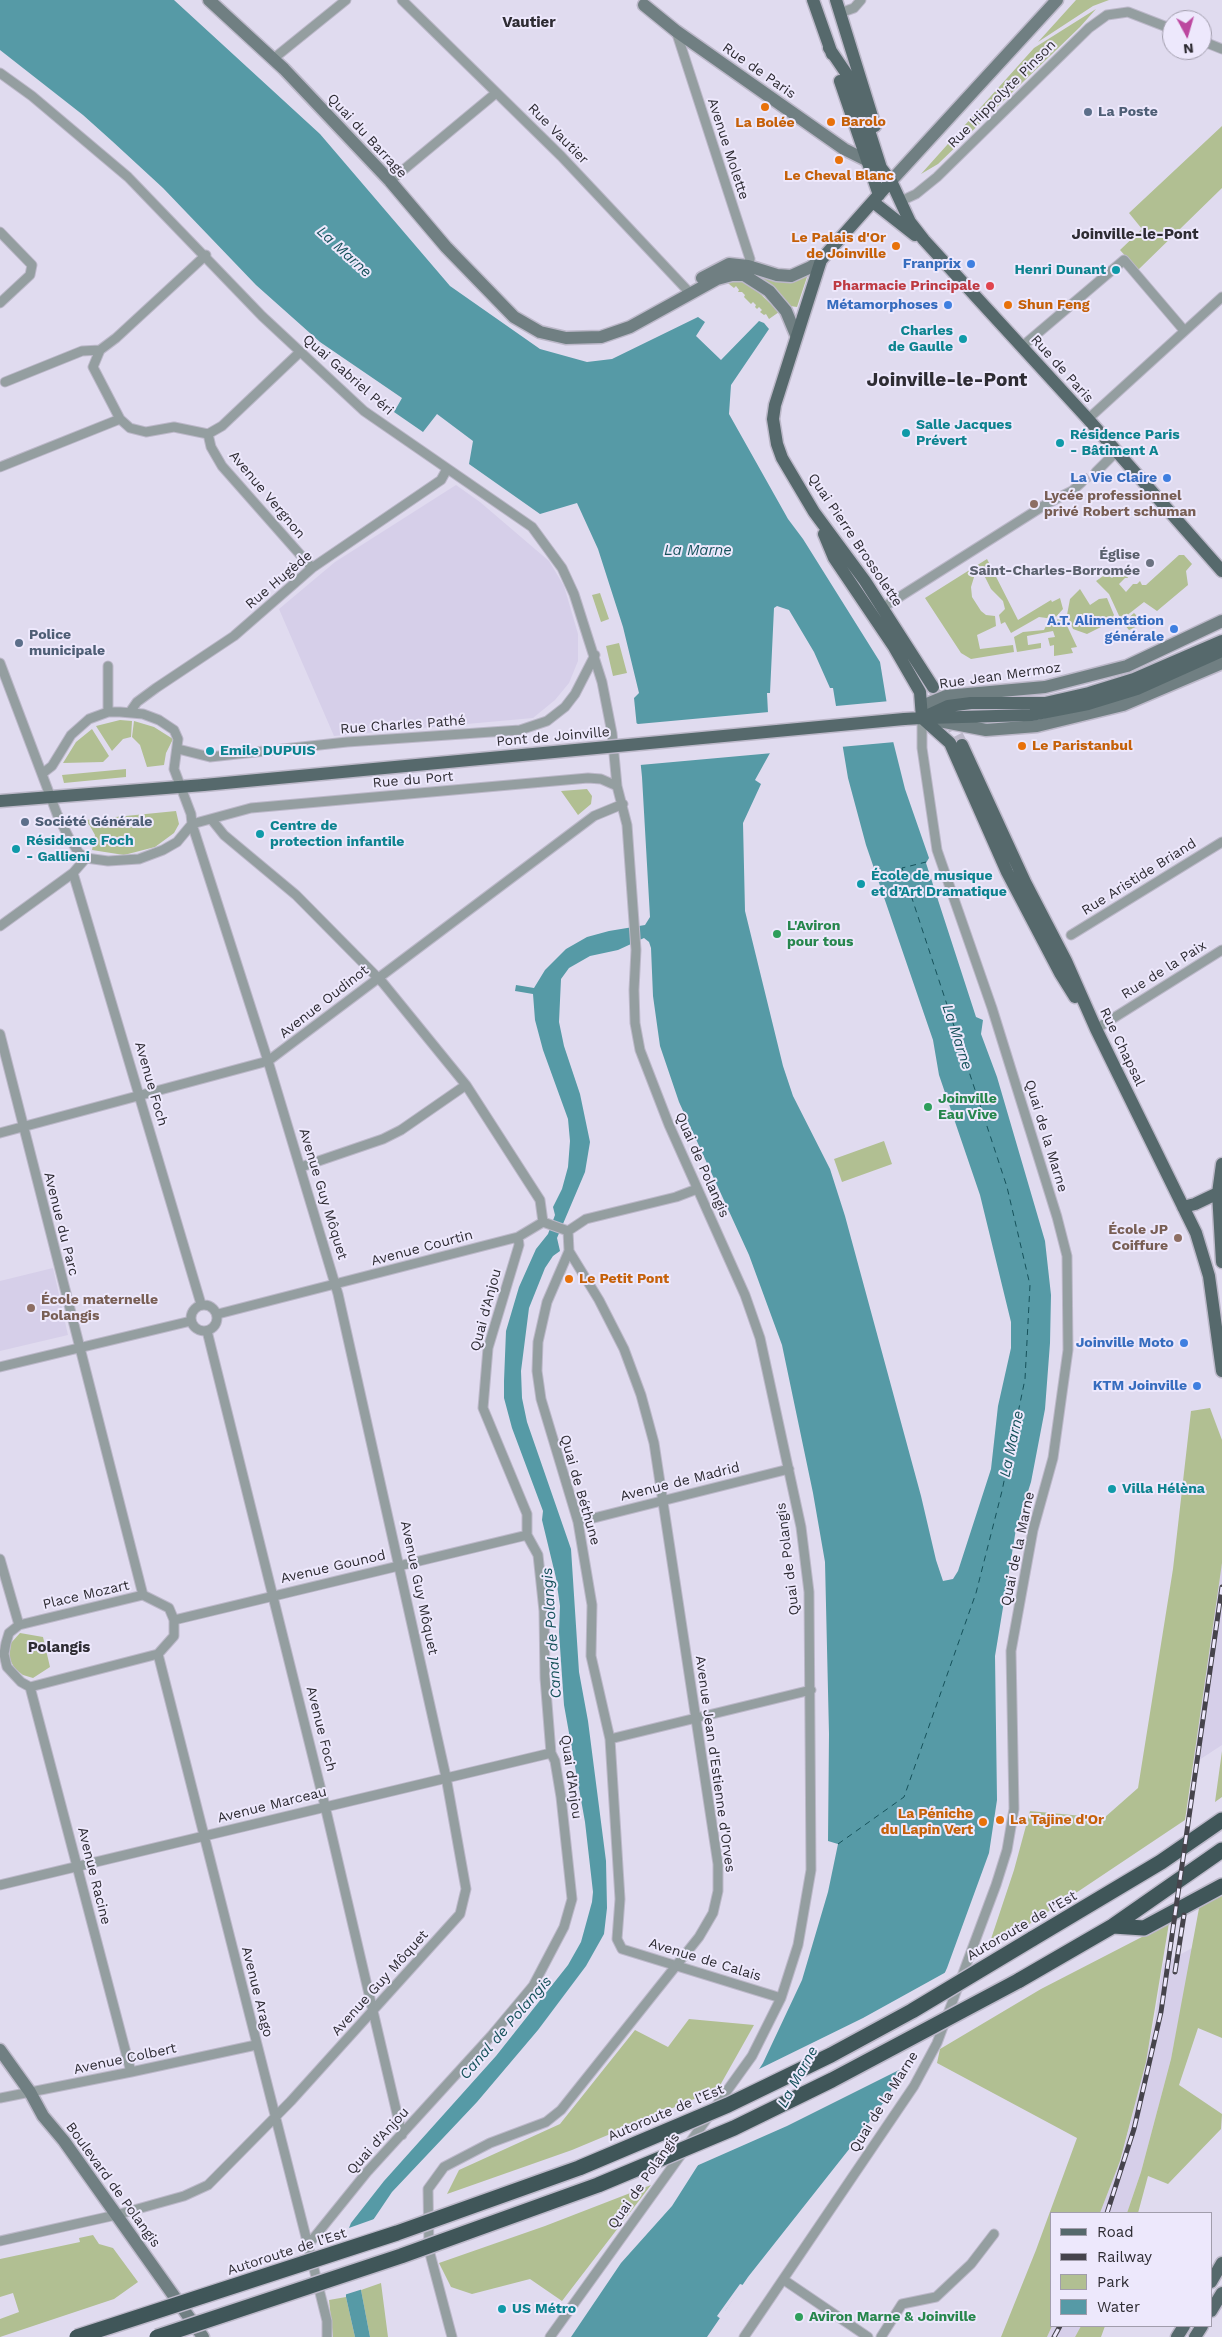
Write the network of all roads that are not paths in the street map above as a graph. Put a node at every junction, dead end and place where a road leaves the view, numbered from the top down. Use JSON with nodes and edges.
{"nodes":[{"id":1,"x":208,"y":0,"type":"edge"},
{"id":2,"x":346,"y":0,"type":"edge"},
{"id":3,"x":402,"y":0,"type":"edge"},
{"id":4,"x":813,"y":0,"type":"edge"},
{"id":5,"x":836,"y":0,"type":"edge"},
{"id":6,"x":861,"y":0,"type":"edge"},
{"id":7,"x":1057,"y":0,"type":"edge"},
{"id":8,"x":642,"y":2,"type":"edge"},
{"id":9,"x":840,"y":13,"type":"junction"},
{"id":10,"x":1162,"y":26,"type":"edge"},
{"id":11,"x":676,"y":31,"type":"junction"},
{"id":12,"x":829,"y":48,"type":"junction"},
{"id":13,"x":273,"y":59,"type":"junction"},
{"id":14,"x":0,"y":73,"type":"edge"},
{"id":15,"x":496,"y":93,"type":"junction"},
{"id":16,"x":866,"y":160,"type":"junction"},
{"id":17,"x":390,"y":181,"type":"junction"},
{"id":18,"x":891,"y":182,"type":"junction"},
{"id":19,"x":876,"y":198,"type":"junction"},
{"id":20,"x":901,"y":201,"type":"junction"},
{"id":21,"x":0,"y":232,"type":"edge"},
{"id":22,"x":924,"y":240,"type":"junction"},
{"id":23,"x":206,"y":255,"type":"junction"},
{"id":24,"x":821,"y":260,"type":"junction"},
{"id":25,"x":746,"y":270,"type":"junction"},
{"id":26,"x":687,"y":290,"type":"junction"},
{"id":27,"x":1222,"y":297,"type":"edge"},
{"id":28,"x":0,"y":302,"type":"edge"},
{"id":29,"x":801,"y":331,"type":"junction"},
{"id":30,"x":1187,"y":333,"type":"dead end"},
{"id":31,"x":1025,"y":344,"type":"dead end"},
{"id":32,"x":100,"y":350,"type":"junction"},
{"id":33,"x":300,"y":352,"type":"junction"},
{"id":34,"x":5,"y":382,"type":"dead end"},
{"id":35,"x":120,"y":419,"type":"junction"},
{"id":36,"x":1088,"y":419,"type":"junction"},
{"id":37,"x":208,"y":434,"type":"junction"},
{"id":38,"x":1116,"y":452,"type":"junction"},
{"id":39,"x":0,"y":467,"type":"edge"},
{"id":40,"x":447,"y":469,"type":"junction"},
{"id":41,"x":1096,"y":472,"type":"tunnel mouth"},
{"id":42,"x":1082,"y":482,"type":"tunnel mouth"},
{"id":43,"x":814,"y":512,"type":"junction"},
{"id":44,"x":312,"y":568,"type":"junction"},
{"id":45,"x":1222,"y":571,"type":"edge"},
{"id":46,"x":882,"y":608,"type":"junction"},
{"id":47,"x":1222,"y":620,"type":"edge"},
{"id":48,"x":1222,"y":640,"type":"edge"},
{"id":49,"x":1222,"y":651,"type":"edge"},
{"id":50,"x":595,"y":655,"type":"junction"},
{"id":51,"x":0,"y":663,"type":"edge"},
{"id":52,"x":1222,"y":663,"type":"edge"},
{"id":53,"x":108,"y":666,"type":"dead end"},
{"id":54,"x":933,"y":686,"type":"tunnel mouth"},
{"id":55,"x":108,"y":712,"type":"junction"},
{"id":56,"x":130,"y":712,"type":"junction"},
{"id":57,"x":922,"y":712,"type":"junction"},
{"id":58,"x":962,"y":745,"type":"tunnel mouth"},
{"id":59,"x":178,"y":749,"type":"junction"},
{"id":60,"x":615,"y":761,"type":"joint"},
{"id":61,"x":43,"y":773,"type":"junction"},
{"id":62,"x":181,"y":786,"type":"junction"},
{"id":63,"x":617,"y":786,"type":"junction"},
{"id":64,"x":50,"y":796,"type":"junction"},
{"id":65,"x":0,"y":801,"type":"edge"},
{"id":66,"x":622,"y":804,"type":"junction"},
{"id":67,"x":212,"y":820,"type":"junction"},
{"id":68,"x":192,"y":824,"type":"junction"},
{"id":69,"x":1222,"y":842,"type":"edge"},
{"id":70,"x":86,"y":858,"type":"junction"},
{"id":71,"x":73,"y":872,"type":"junction"},
{"id":72,"x":0,"y":926,"type":"edge"},
{"id":73,"x":1071,"y":934,"type":"dead end"},
{"id":74,"x":1222,"y":950,"type":"edge"},
{"id":75,"x":378,"y":977,"type":"junction"},
{"id":76,"x":1090,"y":1017,"type":"junction"},
{"id":77,"x":1096,"y":1029,"type":"junction"},
{"id":78,"x":0,"y":1034,"type":"edge"},
{"id":79,"x":268,"y":1061,"type":"junction"},
{"id":80,"x":466,"y":1085,"type":"junction"},
{"id":81,"x":141,"y":1096,"type":"junction"},
{"id":82,"x":22,"y":1127,"type":"junction"},
{"id":83,"x":0,"y":1134,"type":"edge"},
{"id":84,"x":1222,"y":1164,"type":"edge"},
{"id":85,"x":301,"y":1167,"type":"junction"},
{"id":86,"x":696,"y":1189,"type":"junction"},
{"id":87,"x":1218,"y":1193,"type":"junction"},
{"id":88,"x":1183,"y":1207,"type":"junction"},
{"id":89,"x":543,"y":1222,"type":"junction"},
{"id":90,"x":568,"y":1230,"type":"junction"},
{"id":91,"x":518,"y":1237,"type":"junction"},
{"id":92,"x":569,"y":1251,"type":"junction"},
{"id":93,"x":1222,"y":1262,"type":"edge"},
{"id":94,"x":336,"y":1285,"type":"junction"},
{"id":95,"x":201,"y":1304,"type":"junction"},
{"id":96,"x":218,"y":1314,"type":"junction"},
{"id":97,"x":191,"y":1321,"type":"junction"},
{"id":98,"x":207,"y":1331,"type":"junction"},
{"id":99,"x":79,"y":1349,"type":"junction"},
{"id":100,"x":0,"y":1367,"type":"edge"},
{"id":101,"x":1222,"y":1371,"type":"edge"},
{"id":102,"x":789,"y":1469,"type":"junction"},
{"id":103,"x":663,"y":1501,"type":"junction"},
{"id":104,"x":578,"y":1522,"type":"junction"},
{"id":105,"x":527,"y":1535,"type":"junction"},
{"id":106,"x":0,"y":1559,"type":"edge"},
{"id":107,"x":400,"y":1565,"type":"junction"},
{"id":108,"x":143,"y":1595,"type":"junction"},
{"id":109,"x":274,"y":1595,"type":"junction"},
{"id":110,"x":174,"y":1620,"type":"junction"},
{"id":111,"x":20,"y":1625,"type":"junction"},
{"id":112,"x":158,"y":1654,"type":"junction"},
{"id":113,"x":4,"y":1667,"type":"edge"},
{"id":114,"x":30,"y":1687,"type":"junction"},
{"id":115,"x":810,"y":1690,"type":"junction"},
{"id":116,"x":695,"y":1718,"type":"junction"},
{"id":117,"x":610,"y":1739,"type":"junction"},
{"id":118,"x":551,"y":1753,"type":"junction"},
{"id":119,"x":446,"y":1778,"type":"junction"},
{"id":120,"x":326,"y":1806,"type":"junction"},
{"id":121,"x":1222,"y":1820,"type":"edge"},
{"id":122,"x":203,"y":1836,"type":"junction"},
{"id":123,"x":1222,"y":1850,"type":"edge"},
{"id":124,"x":78,"y":1867,"type":"junction"},
{"id":125,"x":0,"y":1885,"type":"edge"},
{"id":126,"x":1222,"y":1886,"type":"edge"},
{"id":127,"x":1113,"y":1926,"type":"junction"},
{"id":128,"x":622,"y":1949,"type":"joint"},
{"id":129,"x":677,"y":1965,"type":"junction"},
{"id":130,"x":781,"y":1998,"type":"junction"},
{"id":131,"x":374,"y":2011,"type":"junction"},
{"id":132,"x":256,"y":2045,"type":"junction"},
{"id":133,"x":0,"y":2050,"type":"edge"},
{"id":134,"x":130,"y":2072,"type":"junction"},
{"id":135,"x":30,"y":2092,"type":"junction"},
{"id":136,"x":0,"y":2098,"type":"edge"},
{"id":137,"x":275,"y":2118,"type":"junction"},
{"id":138,"x":402,"y":2136,"type":"junction"},
{"id":139,"x":116,"y":2214,"type":"junction"},
{"id":140,"x":994,"y":2234,"type":"dead end"},
{"id":141,"x":0,"y":2241,"type":"edge"},
{"id":142,"x":308,"y":2245,"type":"junction"},
{"id":143,"x":1222,"y":2263,"type":"edge"},
{"id":144,"x":784,"y":2280,"type":"junction"},
{"id":145,"x":1212,"y":2280,"type":"edge"},
{"id":146,"x":1222,"y":2293,"type":"edge"},
{"id":147,"x":1212,"y":2309,"type":"edge"},
{"id":148,"x":77,"y":2337,"type":"edge"},
{"id":149,"x":157,"y":2337,"type":"edge"},
{"id":150,"x":204,"y":2337,"type":"edge"},
{"id":151,"x":327,"y":2337,"type":"edge"},
{"id":152,"x":452,"y":2337,"type":"edge"},
{"id":153,"x":550,"y":2337,"type":"edge"},
{"id":154,"x":744,"y":2337,"type":"edge"},
{"id":155,"x":868,"y":2337,"type":"edge"},
{"id":156,"x":881,"y":2337,"type":"edge"}],
"edges":[{"from":1,"to":13,"type":"street","name":"Quai du Barrage"},
{"from":2,"to":13,"type":"street"},
{"from":3,"to":15,"type":"street","name":"Rue Vautier"},
{"from":4,"to":12,"type":"main road"},
{"from":5,"to":9,"type":"main road"},
{"from":6,"to":9,"type":"street"},
{"from":7,"to":18,"type":"street"},
{"from":8,"to":11,"type":"street","name":"Rue de Paris"},
{"from":9,"to":18,"type":"main road"},
{"from":10,"to":20,"type":"street","name":"Rue Hippolyte Pinson"},
{"from":11,"to":16,"type":"street","name":"Rue de Paris"},
{"from":11,"to":25,"type":"street","name":"Avenue Molette"},
{"from":12,"to":16,"type":"main road"},
{"from":12,"to":18,"type":"main road"},
{"from":13,"to":17,"type":"street","name":"Quai du Barrage"},
{"from":14,"to":23,"type":"street","name":"Quai Gabriel Péri"},
{"from":15,"to":17,"type":"street"},
{"from":15,"to":26,"type":"street","name":"Rue Vautier"},
{"from":16,"to":19,"type":"main road"},
{"from":17,"to":26,"type":"street","name":"Quai du Barrage"},
{"from":18,"to":19,"type":"main road"},
{"from":18,"to":20,"type":"main road","name":"Rue de Paris"},
{"from":19,"to":22,"type":"main road"},
{"from":19,"to":24,"type":"main road"},
{"from":20,"to":22,"type":"main road","name":"Rue de Paris"},
{"from":21,"to":28,"type":"street"},
{"from":22,"to":36,"type":"main road","name":"Rue de Paris"},
{"from":23,"to":32,"type":"street"},
{"from":23,"to":33,"type":"street","name":"Quai Gabriel Péri"},
{"from":24,"to":25,"type":"street","name":"Quai du Barrage"},
{"from":24,"to":29,"type":"main road","name":"Quai Pierre Brossolette"},
{"from":25,"to":26,"type":"street","name":"Quai du Barrage"},
{"from":25,"to":29,"type":"street"},
{"from":27,"to":36,"type":"street"},
{"from":29,"to":43,"type":"main road","name":"Quai Pierre Brossolette"},
{"from":30,"to":31,"type":"street"},
{"from":32,"to":34,"type":"street"},
{"from":32,"to":35,"type":"street"},
{"from":33,"to":37,"type":"street"},
{"from":33,"to":40,"type":"street","name":"Quai Gabriel Péri"},
{"from":35,"to":37,"type":"street"},
{"from":35,"to":39,"type":"street"},
{"from":36,"to":38,"type":"main road","name":"Rue de Paris"},
{"from":37,"to":44,"type":"street","name":"Avenue Vergnon"},
{"from":38,"to":41,"type":"street"},
{"from":38,"to":45,"type":"main road","name":"Rue de Paris"},
{"from":40,"to":44,"type":"street","name":"Rue Hugède"},
{"from":40,"to":50,"type":"street","name":"Quai Gabriel Péri"},
{"from":42,"to":46,"type":"street"},
{"from":43,"to":46,"type":"main road","name":"Quai Pierre Brossolette"},
{"from":43,"to":57,"type":"main road"},
{"from":44,"to":56,"type":"street","name":"Rue Hugède"},
{"from":46,"to":54,"type":"main road","name":"Quai Pierre Brossolette"},
{"from":47,"to":57,"type":"street","name":"Rue Jean Mermoz"},
{"from":48,"to":57,"type":"main road"},
{"from":49,"to":57,"type":"main road","name":"Pont de Joinville"},
{"from":50,"to":59,"type":"street","name":"Rue Charles Pathé"},
{"from":50,"to":60,"type":"street","name":"Quai Gabriel Péri"},
{"from":51,"to":61,"type":"street"},
{"from":52,"to":57,"type":"street"},
{"from":53,"to":55,"type":"street"},
{"from":55,"to":56,"type":"street"},
{"from":55,"to":61,"type":"street"},
{"from":56,"to":59,"type":"street"},
{"from":57,"to":62,"type":"main road","name":"Pont de Joinville","bridge":true},
{"from":57,"to":76,"type":"main road"},
{"from":57,"to":144,"type":"street","name":"Quai de la Marne"},
{"from":58,"to":76,"type":"main road","name":"Rue Chapsal"},
{"from":59,"to":62,"type":"street","name":"Avenue Guy Môquet"},
{"from":60,"to":63,"type":"street","name":"Quai de Polangis"},
{"from":61,"to":64,"type":"street"},
{"from":62,"to":64,"type":"main road","name":"Pont de Joinville"},
{"from":62,"to":68,"type":"street","name":"Avenue Guy Môquet"},
{"from":63,"to":66,"type":"street","name":"Quai de Polangis"},
{"from":63,"to":67,"type":"street","name":"Rue du Port"},
{"from":64,"to":65,"type":"main road","name":"Pont de Joinville"},
{"from":64,"to":70,"type":"street"},
{"from":66,"to":75,"type":"street","name":"Avenue Oudinot"},
{"from":66,"to":86,"type":"street","name":"Quai de Polangis"},
{"from":67,"to":68,"type":"street","name":"Rue du Port"},
{"from":67,"to":75,"type":"street"},
{"from":68,"to":70,"type":"street"},
{"from":68,"to":79,"type":"street","name":"Avenue Guy Môquet"},
{"from":69,"to":73,"type":"street","name":"Rue Aristide Briand"},
{"from":70,"to":71,"type":"street"},
{"from":71,"to":72,"type":"street"},
{"from":71,"to":81,"type":"street","name":"Avenue Foch"},
{"from":74,"to":77,"type":"street","name":"Rue de la Paix"},
{"from":75,"to":79,"type":"street","name":"Avenue Oudinot"},
{"from":75,"to":80,"type":"street"},
{"from":76,"to":77,"type":"main road","name":"Rue Chapsal"},
{"from":77,"to":88,"type":"main road","name":"Rue Chapsal"},
{"from":78,"to":82,"type":"street","name":"Avenue du Parc"},
{"from":79,"to":81,"type":"street","name":"Avenue Oudinot"},
{"from":79,"to":85,"type":"street","name":"Avenue Guy Môquet"},
{"from":80,"to":85,"type":"street"},
{"from":80,"to":89,"type":"street"},
{"from":81,"to":82,"type":"street","name":"Avenue Oudinot"},
{"from":81,"to":95,"type":"street","name":"Avenue Foch"},
{"from":82,"to":83,"type":"street","name":"Avenue Oudinot"},
{"from":82,"to":99,"type":"street","name":"Avenue du Parc"},
{"from":84,"to":87,"type":"main road"},
{"from":85,"to":94,"type":"street","name":"Avenue Guy Môquet"},
{"from":86,"to":90,"type":"street"},
{"from":86,"to":102,"type":"street","name":"Quai de Polangis"},
{"from":87,"to":88,"type":"main road"},
{"from":87,"to":93,"type":"main road"},
{"from":88,"to":101,"type":"main road","name":"Rue Chapsal"},
{"from":89,"to":90,"type":"street"},
{"from":89,"to":91,"type":"street","name":"Avenue Courtin"},
{"from":90,"to":92,"type":"street","name":"Avenue Jean d'Estienne d'Orves"},
{"from":91,"to":94,"type":"street","name":"Avenue Courtin"},
{"from":91,"to":105,"type":"street","name":"Quai d'Anjou"},
{"from":92,"to":103,"type":"street","name":"Avenue Jean d'Estienne d'Orves"},
{"from":92,"to":104,"type":"street","name":"Quai de Béthune"},
{"from":94,"to":96,"type":"street","name":"Avenue Courtin"},
{"from":94,"to":107,"type":"street","name":"Avenue Guy Môquet"},
{"from":95,"to":96,"type":"street"},
{"from":95,"to":97,"type":"street"},
{"from":96,"to":98,"type":"street"},
{"from":97,"to":98,"type":"street"},
{"from":97,"to":99,"type":"street"},
{"from":98,"to":109,"type":"street","name":"Avenue Foch"},
{"from":99,"to":100,"type":"street"},
{"from":99,"to":108,"type":"street","name":"Avenue du Parc"},
{"from":102,"to":103,"type":"street","name":"Avenue de Madrid"},
{"from":102,"to":115,"type":"street","name":"Quai de Polangis"},
{"from":103,"to":104,"type":"street","name":"Avenue de Madrid"},
{"from":103,"to":116,"type":"street","name":"Avenue Jean d'Estienne d'Orves"},
{"from":104,"to":117,"type":"street","name":"Quai de Béthune"},
{"from":105,"to":107,"type":"street","name":"Avenue Gounod"},
{"from":105,"to":118,"type":"street","name":"Quai d'Anjou"},
{"from":106,"to":111,"type":"street"},
{"from":107,"to":109,"type":"street","name":"Avenue Gounod"},
{"from":107,"to":119,"type":"street","name":"Avenue Guy Môquet"},
{"from":108,"to":110,"type":"street","name":"Place Mozart"},
{"from":108,"to":111,"type":"street","name":"Place Mozart"},
{"from":109,"to":110,"type":"street","name":"Avenue Gounod"},
{"from":109,"to":120,"type":"street","name":"Avenue Foch"},
{"from":110,"to":112,"type":"street"},
{"from":111,"to":113,"type":"street"},
{"from":112,"to":114,"type":"street"},
{"from":112,"to":122,"type":"street","name":"Avenue Arago"},
{"from":113,"to":114,"type":"street"},
{"from":114,"to":124,"type":"street","name":"Avenue Racine"},
{"from":115,"to":116,"type":"street"},
{"from":115,"to":130,"type":"street","name":"Quai de Polangis"},
{"from":116,"to":117,"type":"street"},
{"from":116,"to":129,"type":"street","name":"Avenue Jean d'Estienne d'Orves"},
{"from":117,"to":128,"type":"street","name":"Quai de Béthune"},
{"from":118,"to":119,"type":"street","name":"Avenue Marceau"},
{"from":118,"to":138,"type":"street","name":"Quai d'Anjou"},
{"from":119,"to":120,"type":"street","name":"Avenue Marceau"},
{"from":119,"to":131,"type":"street","name":"Avenue Guy Môquet"},
{"from":120,"to":122,"type":"street","name":"Avenue Marceau"},
{"from":120,"to":131,"type":"street","name":"Avenue Foch"},
{"from":121,"to":148,"type":"highway","name":"Autoroute de l’Est","bridge":true},
{"from":122,"to":124,"type":"street","name":"Avenue Marceau"},
{"from":122,"to":132,"type":"street","name":"Avenue Arago"},
{"from":123,"to":127,"type":"highway"},
{"from":124,"to":125,"type":"street","name":"Avenue Marceau"},
{"from":124,"to":134,"type":"street","name":"Avenue Racine"},
{"from":126,"to":127,"type":"highway"},
{"from":127,"to":149,"type":"highway","bridge":true},
{"from":128,"to":129,"type":"street","name":"Avenue de Calais"},
{"from":129,"to":130,"type":"street","name":"Avenue de Calais"},
{"from":129,"to":152,"type":"street","name":"Avenue Jean d'Estienne d'Orves"},
{"from":130,"to":153,"type":"street","name":"Quai de Polangis"},
{"from":131,"to":137,"type":"street","name":"Avenue Guy Môquet"},
{"from":131,"to":138,"type":"street","name":"Avenue Foch"},
{"from":132,"to":134,"type":"street","name":"Avenue Colbert"},
{"from":132,"to":137,"type":"street","name":"Avenue Arago"},
{"from":133,"to":135,"type":"street","name":"Boulevard de Polangis"},
{"from":134,"to":135,"type":"street","name":"Avenue Colbert"},
{"from":135,"to":136,"type":"street","name":"Avenue Colbert"},
{"from":135,"to":139,"type":"street","name":"Boulevard de Polangis"},
{"from":137,"to":139,"type":"street","name":"Avenue Guy Môquet"},
{"from":137,"to":142,"type":"street","name":"Avenue Arago"},
{"from":138,"to":142,"type":"street","name":"Quai d'Anjou"},
{"from":139,"to":141,"type":"street","name":"Avenue Guy Môquet"},
{"from":139,"to":150,"type":"street","name":"Boulevard de Polangis"},
{"from":140,"to":156,"type":"street"},
{"from":142,"to":151,"type":"street","name":"Avenue Arago"},
{"from":143,"to":145,"type":"main road"},
{"from":144,"to":154,"type":"street","name":"Quai de la Marne"},
{"from":144,"to":155,"type":"street"},
{"from":146,"to":147,"type":"main road"}]}
